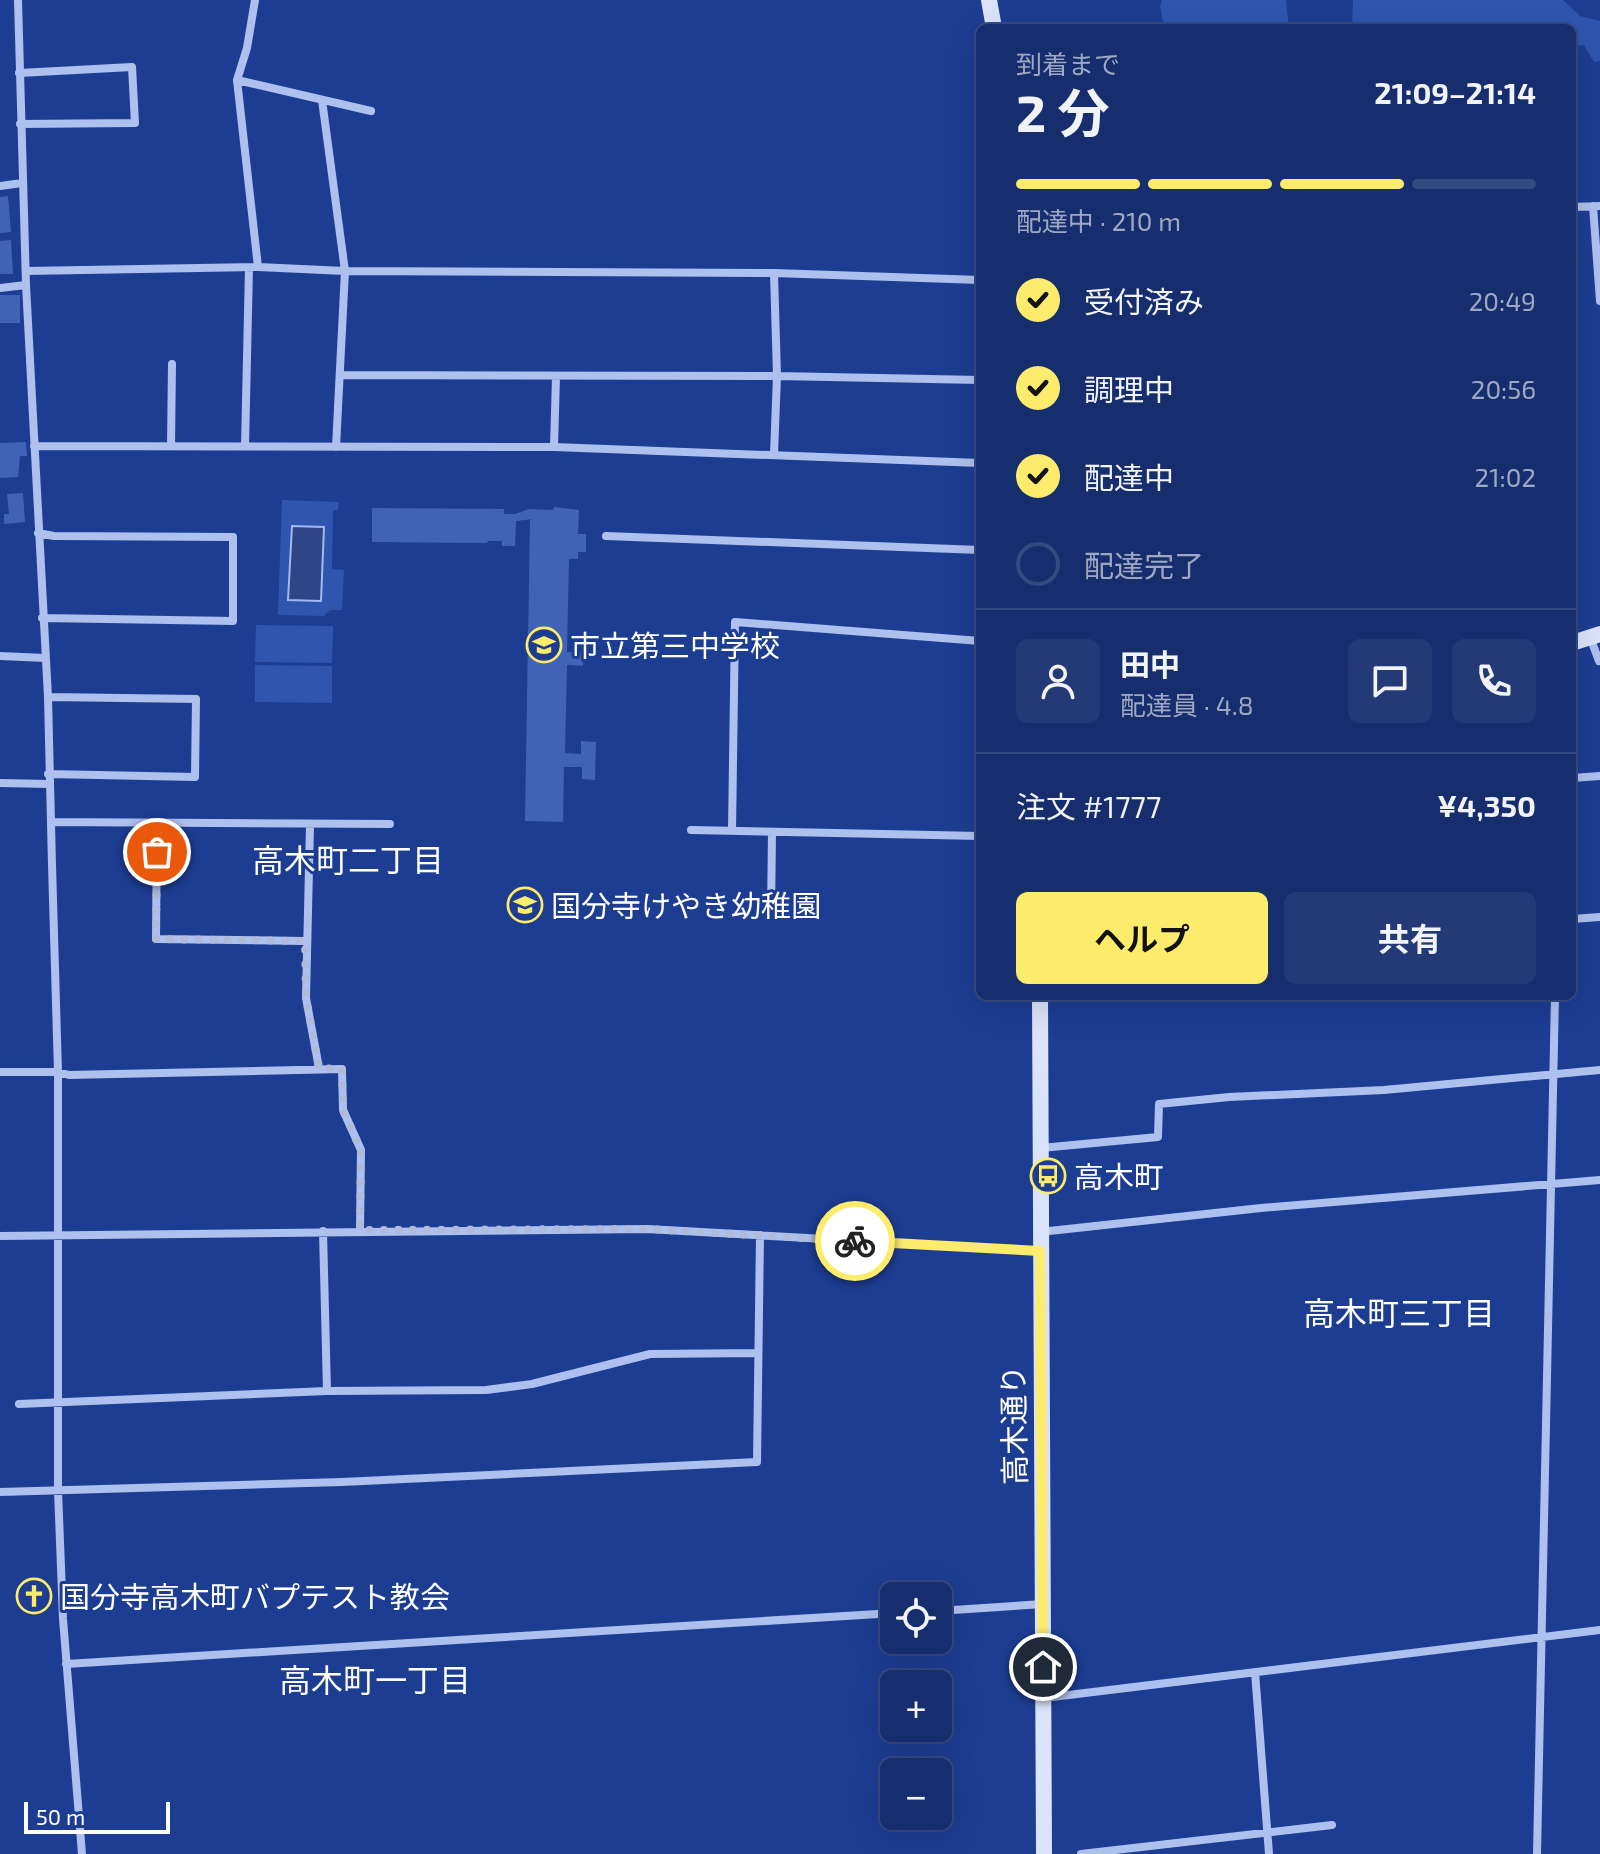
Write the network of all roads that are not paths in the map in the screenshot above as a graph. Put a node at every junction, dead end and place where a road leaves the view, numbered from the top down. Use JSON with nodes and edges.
{"nodes":[{"id":1,"x":18,"y":0,"type":"edge"},
{"id":2,"x":255,"y":0,"type":"edge"},
{"id":3,"x":989,"y":0,"type":"edge"},
{"id":4,"x":993,"y":24,"type":"edge"},
{"id":5,"x":19,"y":73,"type":"junction"},
{"id":6,"x":237,"y":80,"type":"junction"},
{"id":7,"x":322,"y":100,"type":"junction"},
{"id":8,"x":371,"y":111,"type":"dead end"},
{"id":9,"x":20,"y":124,"type":"junction"},
{"id":10,"x":22,"y":183,"type":"junction"},
{"id":11,"x":0,"y":186,"type":"edge"},
{"id":12,"x":1597,"y":206,"type":"edge"},
{"id":13,"x":1576,"y":207,"type":"edge"},
{"id":14,"x":254,"y":268,"type":"junction"},
{"id":15,"x":26,"y":271,"type":"junction"},
{"id":16,"x":345,"y":271,"type":"junction"},
{"id":17,"x":774,"y":273,"type":"junction"},
{"id":18,"x":976,"y":280,"type":"edge"},
{"id":19,"x":26,"y":285,"type":"junction"},
{"id":20,"x":0,"y":288,"type":"edge"},
{"id":21,"x":1600,"y":301,"type":"edge"},
{"id":22,"x":172,"y":364,"type":"dead end"},
{"id":23,"x":340,"y":375,"type":"junction"},
{"id":24,"x":777,"y":376,"type":"junction"},
{"id":25,"x":556,"y":377,"type":"junction"},
{"id":26,"x":976,"y":380,"type":"edge"},
{"id":27,"x":34,"y":446,"type":"junction"},
{"id":28,"x":171,"y":446,"type":"junction"},
{"id":29,"x":245,"y":446,"type":"junction"},
{"id":30,"x":336,"y":447,"type":"junction"},
{"id":31,"x":554,"y":447,"type":"junction"},
{"id":32,"x":774,"y":454,"type":"junction"},
{"id":33,"x":976,"y":463,"type":"edge"},
{"id":34,"x":38,"y":533,"type":"junction"},
{"id":35,"x":606,"y":536,"type":"dead end"},
{"id":36,"x":976,"y":550,"type":"edge"},
{"id":37,"x":42,"y":618,"type":"junction"},
{"id":38,"x":1595,"y":636,"type":"edge"},
{"id":39,"x":976,"y":641,"type":"edge"},
{"id":40,"x":0,"y":656,"type":"edge"},
{"id":41,"x":45,"y":658,"type":"junction"},
{"id":42,"x":1599,"y":661,"type":"edge"},
{"id":43,"x":48,"y":697,"type":"junction"},
{"id":44,"x":48,"y":774,"type":"junction"},
{"id":45,"x":1600,"y":776,"type":"edge"},
{"id":46,"x":1576,"y":778,"type":"edge"},
{"id":47,"x":0,"y":783,"type":"edge"},
{"id":48,"x":49,"y":784,"type":"junction"},
{"id":49,"x":51,"y":822,"type":"junction"},
{"id":50,"x":157,"y":823,"type":"junction"},
{"id":51,"x":390,"y":824,"type":"dead end"},
{"id":52,"x":310,"y":825,"type":"junction"},
{"id":53,"x":691,"y":830,"type":"dead end"},
{"id":54,"x":732,"y":831,"type":"junction"},
{"id":55,"x":772,"y":832,"type":"junction"},
{"id":56,"x":976,"y":836,"type":"edge"},
{"id":57,"x":771,"y":915,"type":"dead end"},
{"id":58,"x":1600,"y":917,"type":"edge"},
{"id":59,"x":1576,"y":919,"type":"edge"},
{"id":60,"x":305,"y":941,"type":"junction"},
{"id":61,"x":1040,"y":1000,"type":"edge"},
{"id":62,"x":1555,"y":1000,"type":"edge"},
{"id":63,"x":319,"y":1068,"type":"junction"},
{"id":64,"x":1600,"y":1070,"type":"edge"},
{"id":65,"x":0,"y":1072,"type":"edge"},
{"id":66,"x":58,"y":1072,"type":"junction"},
{"id":67,"x":1553,"y":1074,"type":"junction"},
{"id":68,"x":1041,"y":1148,"type":"junction"},
{"id":69,"x":1600,"y":1180,"type":"edge"},
{"id":70,"x":1551,"y":1184,"type":"junction"},
{"id":71,"x":360,"y":1230,"type":"junction"},
{"id":72,"x":323,"y":1231,"type":"junction"},
{"id":73,"x":1040,"y":1232,"type":"junction"},
{"id":74,"x":760,"y":1235,"type":"junction"},
{"id":75,"x":0,"y":1236,"type":"edge"},
{"id":76,"x":58,"y":1236,"type":"junction"},
{"id":77,"x":1040,"y":1251,"type":"junction"},
{"id":78,"x":757,"y":1353,"type":"junction"},
{"id":79,"x":327,"y":1391,"type":"junction"},
{"id":80,"x":57,"y":1403,"type":"junction"},
{"id":81,"x":19,"y":1404,"type":"dead end"},
{"id":82,"x":58,"y":1490,"type":"junction"},
{"id":83,"x":0,"y":1492,"type":"edge"},
{"id":84,"x":1043,"y":1604,"type":"junction"},
{"id":85,"x":952,"y":1610,"type":"edge"},
{"id":86,"x":880,"y":1614,"type":"edge"},
{"id":87,"x":1600,"y":1630,"type":"edge"},
{"id":88,"x":1542,"y":1637,"type":"junction"},
{"id":89,"x":66,"y":1664,"type":"junction"},
{"id":90,"x":1255,"y":1672,"type":"junction"},
{"id":91,"x":1043,"y":1698,"type":"junction"},
{"id":92,"x":1332,"y":1825,"type":"dead end"},
{"id":93,"x":1267,"y":1833,"type":"junction"},
{"id":94,"x":82,"y":1854,"type":"edge"},
{"id":95,"x":1044,"y":1854,"type":"edge"},
{"id":96,"x":1081,"y":1854,"type":"edge"},
{"id":97,"x":1269,"y":1854,"type":"edge"},
{"id":98,"x":1537,"y":1854,"type":"edge"}],
"edges":[{"from":1,"to":5,"type":"street"},
{"from":2,"to":6,"type":"street"},
{"from":3,"to":4,"type":"street"},
{"from":5,"to":9,"type":"street"},
{"from":5,"to":9,"type":"street"},
{"from":6,"to":7,"type":"street"},
{"from":6,"to":14,"type":"street"},
{"from":7,"to":8,"type":"street"},
{"from":7,"to":16,"type":"street"},
{"from":9,"to":10,"type":"street"},
{"from":10,"to":11,"type":"street"},
{"from":10,"to":15,"type":"street"},
{"from":12,"to":13,"type":"street"},
{"from":12,"to":21,"type":"street"},
{"from":14,"to":15,"type":"street"},
{"from":14,"to":16,"type":"street"},
{"from":14,"to":29,"type":"street"},
{"from":15,"to":19,"type":"street"},
{"from":16,"to":17,"type":"street"},
{"from":16,"to":23,"type":"street"},
{"from":17,"to":18,"type":"street"},
{"from":17,"to":24,"type":"street"},
{"from":19,"to":20,"type":"street"},
{"from":19,"to":27,"type":"street"},
{"from":22,"to":28,"type":"street"},
{"from":23,"to":25,"type":"street"},
{"from":23,"to":30,"type":"street"},
{"from":24,"to":25,"type":"street"},
{"from":24,"to":26,"type":"street"},
{"from":24,"to":32,"type":"street"},
{"from":25,"to":31,"type":"street"},
{"from":27,"to":28,"type":"street"},
{"from":27,"to":34,"type":"street"},
{"from":28,"to":29,"type":"street"},
{"from":29,"to":30,"type":"street"},
{"from":30,"to":31,"type":"street"},
{"from":31,"to":32,"type":"street"},
{"from":32,"to":33,"type":"street"},
{"from":34,"to":37,"type":"street"},
{"from":34,"to":37,"type":"street"},
{"from":35,"to":36,"type":"street"},
{"from":37,"to":41,"type":"street"},
{"from":38,"to":42,"type":"street"},
{"from":39,"to":54,"type":"street"},
{"from":40,"to":41,"type":"street"},
{"from":41,"to":43,"type":"street"},
{"from":43,"to":44,"type":"street"},
{"from":43,"to":44,"type":"street"},
{"from":44,"to":48,"type":"street"},
{"from":45,"to":46,"type":"street"},
{"from":47,"to":48,"type":"street"},
{"from":48,"to":49,"type":"street"},
{"from":49,"to":50,"type":"street"},
{"from":49,"to":66,"type":"street"},
{"from":50,"to":52,"type":"street"},
{"from":50,"to":60,"type":"street"},
{"from":51,"to":52,"type":"street"},
{"from":52,"to":60,"type":"street"},
{"from":53,"to":54,"type":"street"},
{"from":54,"to":55,"type":"street"},
{"from":55,"to":56,"type":"street"},
{"from":55,"to":57,"type":"street"},
{"from":58,"to":59,"type":"street"},
{"from":60,"to":63,"type":"street"},
{"from":61,"to":68,"type":"street","name":"高木通り"},
{"from":62,"to":67,"type":"street"},
{"from":63,"to":66,"type":"street"},
{"from":63,"to":71,"type":"street"},
{"from":64,"to":67,"type":"street"},
{"from":65,"to":66,"type":"street"},
{"from":66,"to":76,"type":"street"},
{"from":67,"to":68,"type":"street"},
{"from":67,"to":70,"type":"street"},
{"from":68,"to":73,"type":"street","name":"高木通り"},
{"from":69,"to":70,"type":"street"},
{"from":70,"to":73,"type":"street"},
{"from":70,"to":88,"type":"street"},
{"from":71,"to":72,"type":"street"},
{"from":71,"to":74,"type":"street"},
{"from":72,"to":76,"type":"street"},
{"from":72,"to":79,"type":"street"},
{"from":73,"to":77,"type":"street","name":"高木通り"},
{"from":74,"to":77,"type":"street"},
{"from":74,"to":78,"type":"street"},
{"from":75,"to":76,"type":"street"},
{"from":76,"to":80,"type":"street"},
{"from":77,"to":84,"type":"street","name":"高木通り"},
{"from":78,"to":79,"type":"street"},
{"from":78,"to":82,"type":"street"},
{"from":79,"to":80,"type":"street"},
{"from":80,"to":81,"type":"street"},
{"from":80,"to":82,"type":"street"},
{"from":82,"to":83,"type":"street"},
{"from":82,"to":89,"type":"street"},
{"from":84,"to":85,"type":"street"},
{"from":84,"to":91,"type":"street","name":"高木通り"},
{"from":86,"to":89,"type":"street"},
{"from":87,"to":88,"type":"street"},
{"from":88,"to":90,"type":"street"},
{"from":88,"to":98,"type":"street"},
{"from":89,"to":94,"type":"street"},
{"from":90,"to":91,"type":"street"},
{"from":90,"to":93,"type":"street"},
{"from":91,"to":95,"type":"street","name":"高木通り"},
{"from":92,"to":93,"type":"street"},
{"from":93,"to":96,"type":"street"},
{"from":93,"to":97,"type":"street"}]}
